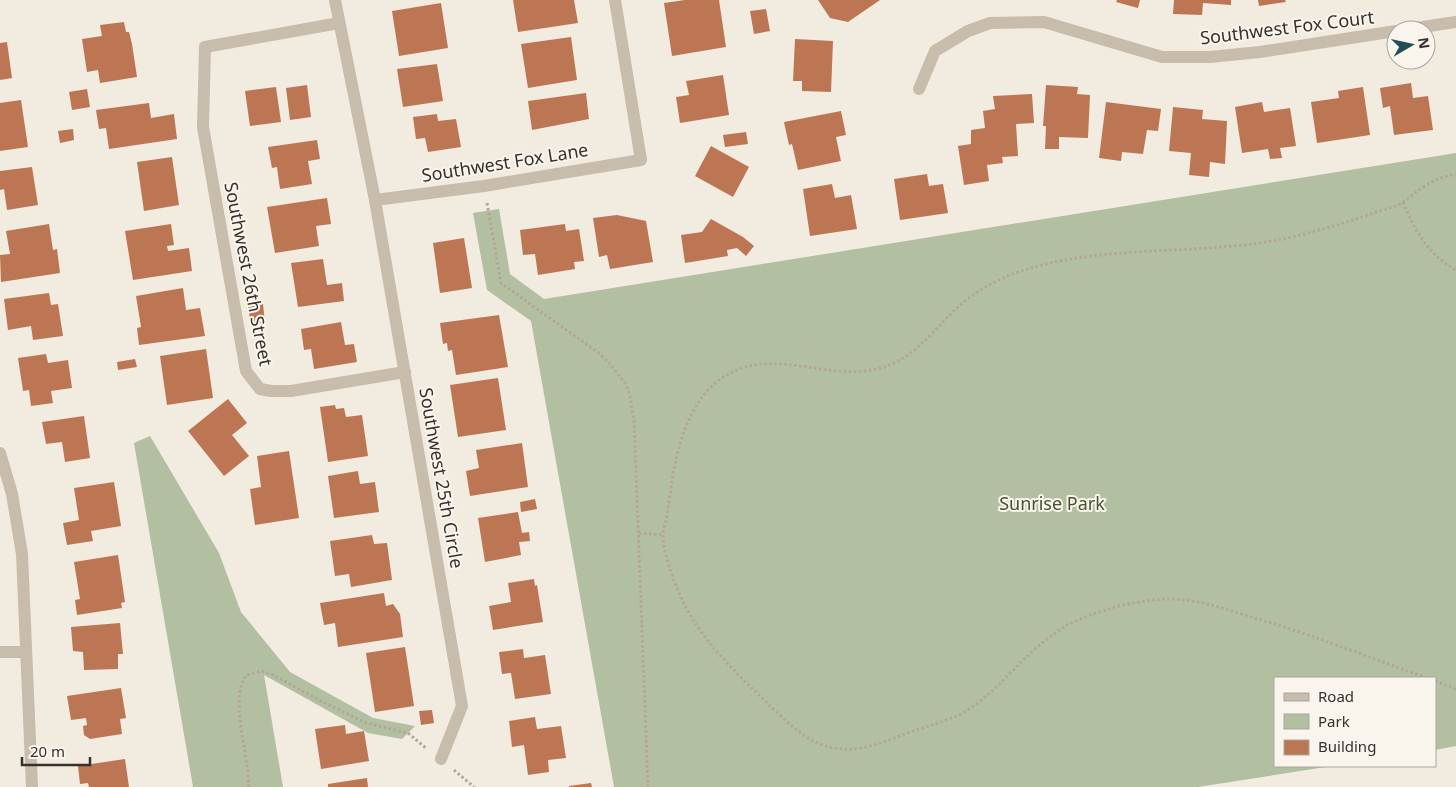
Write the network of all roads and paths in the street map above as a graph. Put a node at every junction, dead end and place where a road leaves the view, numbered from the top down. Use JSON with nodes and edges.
{"nodes":[{"id":1,"x":335,"y":0,"type":"edge"},
{"id":2,"x":615,"y":0,"type":"edge"},
{"id":3,"x":1456,"y":22,"type":"edge"},
{"id":4,"x":339,"y":23,"type":"junction"},
{"id":5,"x":1436,"y":25,"type":"edge"},
{"id":6,"x":1386,"y":33,"type":"edge"},
{"id":7,"x":919,"y":89,"type":"dead end"},
{"id":8,"x":1456,"y":174,"type":"edge"},
{"id":9,"x":484,"y":186,"type":"junction"},
{"id":10,"x":375,"y":200,"type":"junction"},
{"id":11,"x":1403,"y":202,"type":"junction"},
{"id":12,"x":1456,"y":270,"type":"edge"},
{"id":13,"x":405,"y":372,"type":"junction"},
{"id":14,"x":0,"y":453,"type":"edge"},
{"id":15,"x":639,"y":533,"type":"junction"},
{"id":16,"x":663,"y":535,"type":"junction"},
{"id":17,"x":0,"y":652,"type":"edge"},
{"id":18,"x":26,"y":652,"type":"junction"},
{"id":19,"x":1424,"y":677,"type":"edge"},
{"id":20,"x":1436,"y":681,"type":"edge"},
{"id":21,"x":1456,"y":689,"type":"edge"},
{"id":22,"x":440,"y":759,"type":"junction"},
{"id":23,"x":32,"y":787,"type":"edge"},
{"id":24,"x":249,"y":787,"type":"edge"},
{"id":25,"x":474,"y":787,"type":"edge"},
{"id":26,"x":648,"y":787,"type":"edge"}],
"edges":[{"from":1,"to":4,"type":"street","name":"Southwest 25th Circle"},
{"from":2,"to":9,"type":"street","name":"Southwest Fox Lane"},
{"from":3,"to":5,"type":"street"},
{"from":4,"to":10,"type":"street","name":"Southwest 25th Circle"},
{"from":4,"to":13,"type":"street","name":"Southwest 26th Street"},
{"from":6,"to":7,"type":"street","name":"Southwest Fox Court"},
{"from":8,"to":11,"type":"path"},
{"from":9,"to":10,"type":"street","name":"Southwest Fox Lane"},
{"from":9,"to":15,"type":"path"},
{"from":10,"to":13,"type":"street","name":"Southwest 25th Circle"},
{"from":11,"to":12,"type":"path"},
{"from":11,"to":16,"type":"path"},
{"from":13,"to":22,"type":"street","name":"Southwest 25th Circle"},
{"from":14,"to":18,"type":"street"},
{"from":15,"to":16,"type":"path"},
{"from":15,"to":26,"type":"path"},
{"from":16,"to":19,"type":"path"},
{"from":17,"to":18,"type":"street"},
{"from":18,"to":23,"type":"street"},
{"from":20,"to":21,"type":"path"},
{"from":22,"to":24,"type":"path"},
{"from":22,"to":25,"type":"path"}]}
